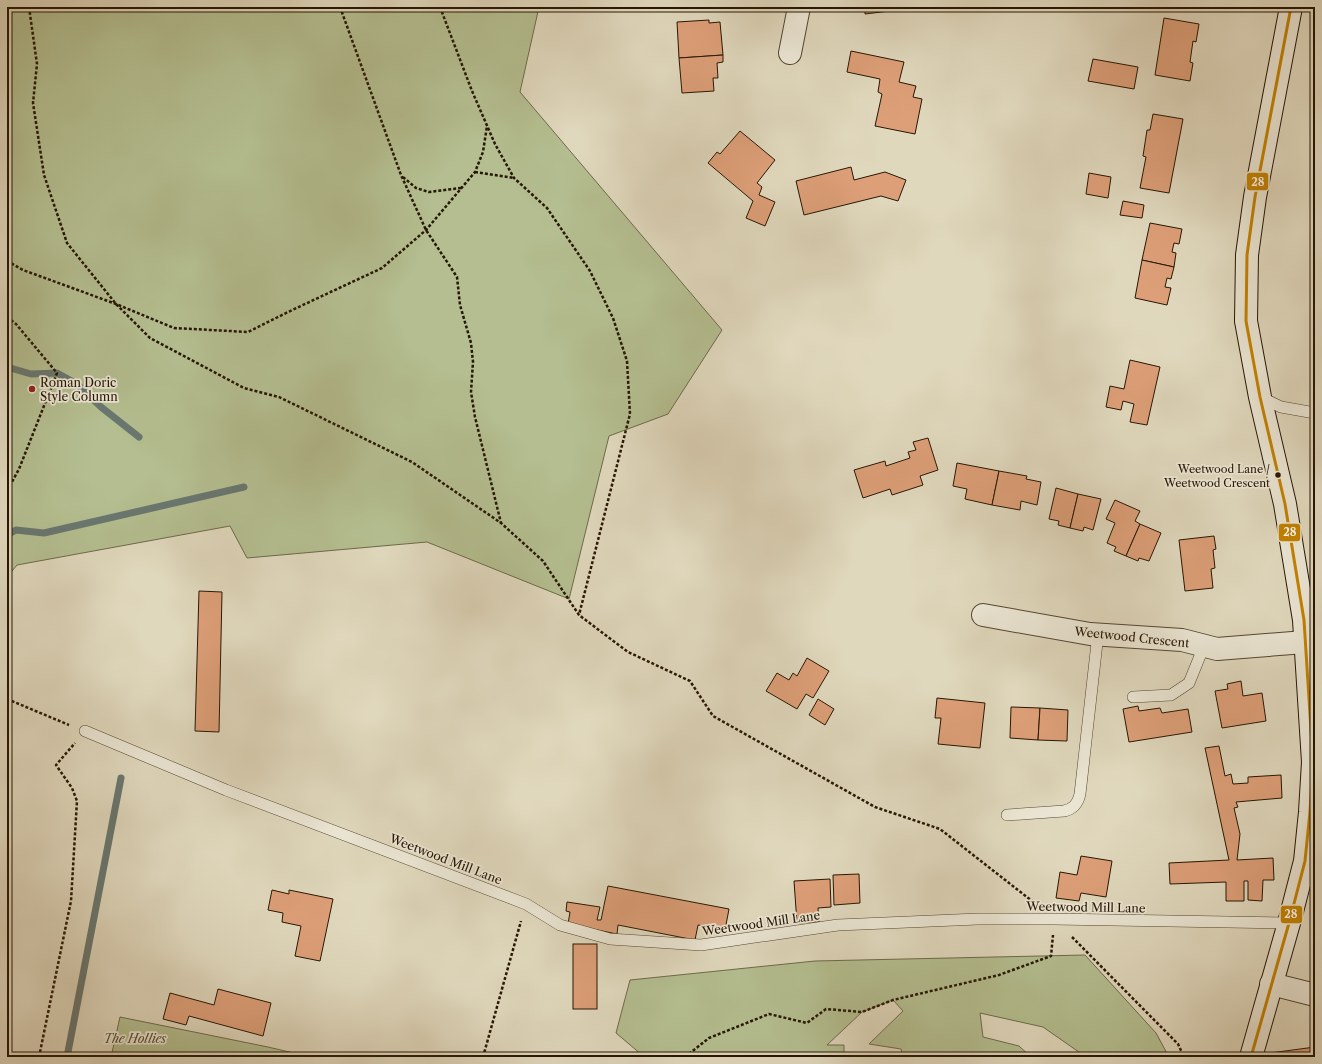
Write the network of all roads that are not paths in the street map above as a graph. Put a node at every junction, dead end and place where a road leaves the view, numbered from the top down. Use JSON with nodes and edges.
{"nodes":[{"id":1,"x":799,"y":7,"type":"edge"},
{"id":2,"x":1291,"y":7,"type":"edge"},
{"id":3,"x":790,"y":54,"type":"dead end"},
{"id":4,"x":1260,"y":397,"type":"junction"},
{"id":5,"x":1315,"y":412,"type":"edge"},
{"id":6,"x":983,"y":615,"type":"dead end"},
{"id":7,"x":1309,"y":620,"type":"edge"},
{"id":8,"x":1098,"y":634,"type":"junction"},
{"id":9,"x":1306,"y":642,"type":"junction"},
{"id":10,"x":1204,"y":646,"type":"junction"},
{"id":11,"x":1134,"y":697,"type":"dead end"},
{"id":12,"x":85,"y":731,"type":"road end"},
{"id":13,"x":1007,"y":815,"type":"dead end"},
{"id":14,"x":1289,"y":923,"type":"junction"},
{"id":15,"x":1271,"y":984,"type":"junction"},
{"id":16,"x":1315,"y":995,"type":"edge"},
{"id":17,"x":1251,"y":1057,"type":"edge"}],
"edges":[{"from":1,"to":3,"type":"street"},
{"from":2,"to":4,"type":"street"},
{"from":4,"to":5,"type":"lane"},
{"from":4,"to":7,"type":"street"},
{"from":6,"to":8,"type":"street","name":"Weetwood Crescent"},
{"from":7,"to":9,"type":"street"},
{"from":8,"to":10,"type":"street","name":"Weetwood Crescent"},
{"from":8,"to":13,"type":"lane"},
{"from":9,"to":10,"type":"street","name":"Weetwood Crescent"},
{"from":9,"to":14,"type":"street"},
{"from":10,"to":11,"type":"lane"},
{"from":12,"to":14,"type":"lane","name":"Weetwood Mill Lane"},
{"from":14,"to":15,"type":"street"},
{"from":15,"to":16,"type":"street"},
{"from":15,"to":17,"type":"street"}]}
